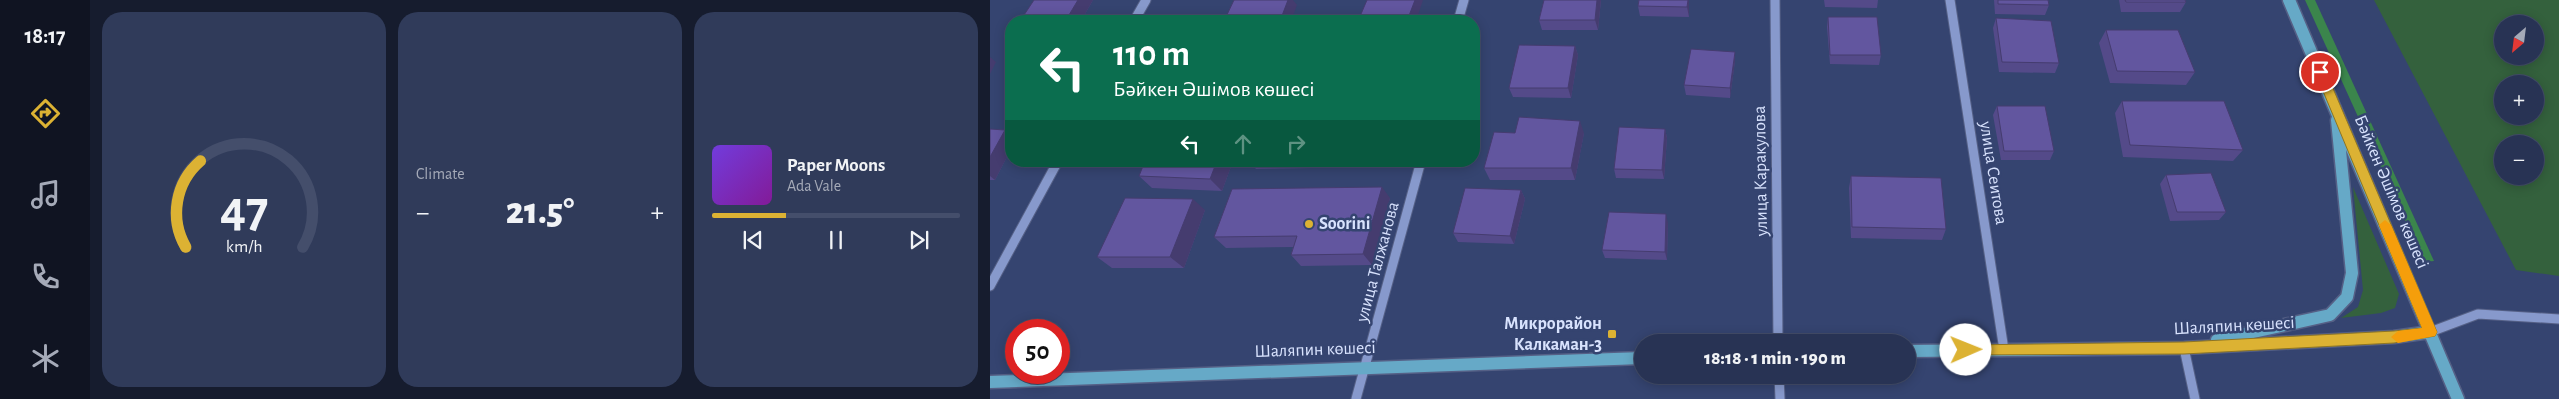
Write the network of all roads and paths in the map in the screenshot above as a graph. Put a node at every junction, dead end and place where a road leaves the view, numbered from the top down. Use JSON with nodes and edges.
{"nodes":[{"id":1,"x":1146,"y":0,"type":"edge"},
{"id":2,"x":1464,"y":0,"type":"edge"},
{"id":3,"x":1775,"y":0,"type":"edge"},
{"id":4,"x":1950,"y":0,"type":"edge"},
{"id":5,"x":2289,"y":0,"type":"edge"},
{"id":6,"x":1137,"y":15,"type":"edge"},
{"id":7,"x":1460,"y":15,"type":"edge"},
{"id":8,"x":2336,"y":108,"type":"junction"},
{"id":9,"x":1055,"y":167,"type":"edge"},
{"id":10,"x":1419,"y":167,"type":"edge"},
{"id":11,"x":990,"y":286,"type":"edge"},
{"id":12,"x":2559,"y":319,"type":"edge"},
{"id":13,"x":2430,"y":332,"type":"junction"},
{"id":14,"x":1778,"y":334,"type":"edge"},
{"id":15,"x":2184,"y":348,"type":"junction"},
{"id":16,"x":2004,"y":350,"type":"junction"},
{"id":17,"x":1916,"y":351,"type":"edge"},
{"id":18,"x":1634,"y":358,"type":"edge"},
{"id":19,"x":1366,"y":367,"type":"junction"},
{"id":20,"x":990,"y":382,"type":"edge"},
{"id":21,"x":1779,"y":384,"type":"edge"},
{"id":22,"x":1356,"y":399,"type":"edge"},
{"id":23,"x":1780,"y":399,"type":"edge"},
{"id":24,"x":2195,"y":399,"type":"edge"},
{"id":25,"x":2458,"y":399,"type":"edge"}],
"edges":[{"from":1,"to":6,"type":"street"},
{"from":2,"to":7,"type":"street"},
{"from":3,"to":14,"type":"street","name":"улица Каракулова"},
{"from":4,"to":16,"type":"street","name":"улица Сеитова"},
{"from":5,"to":8,"type":"main road","name":"Бәйкен Әшімов көшесі"},
{"from":8,"to":13,"type":"main road","name":"Бәйкен Әшімов көшесі"},
{"from":8,"to":15,"type":"main road"},
{"from":9,"to":11,"type":"street"},
{"from":10,"to":19,"type":"street","name":"улица Талжанова"},
{"from":12,"to":13,"type":"street","name":"Шаляпин көшесі"},
{"from":13,"to":15,"type":"main road","name":"Шаляпин көшесі"},
{"from":13,"to":25,"type":"main road","name":"Бәйкен Әшімов көшесі"},
{"from":15,"to":16,"type":"main road","name":"Шаляпин көшесі"},
{"from":15,"to":24,"type":"street"},
{"from":16,"to":17,"type":"main road","name":"Шаляпин көшесі"},
{"from":18,"to":19,"type":"main road","name":"Шаляпин көшесі"},
{"from":19,"to":20,"type":"main road","name":"Шаляпин көшесі"},
{"from":19,"to":22,"type":"street","name":"улица Талжанова"},
{"from":21,"to":23,"type":"street"}]}
